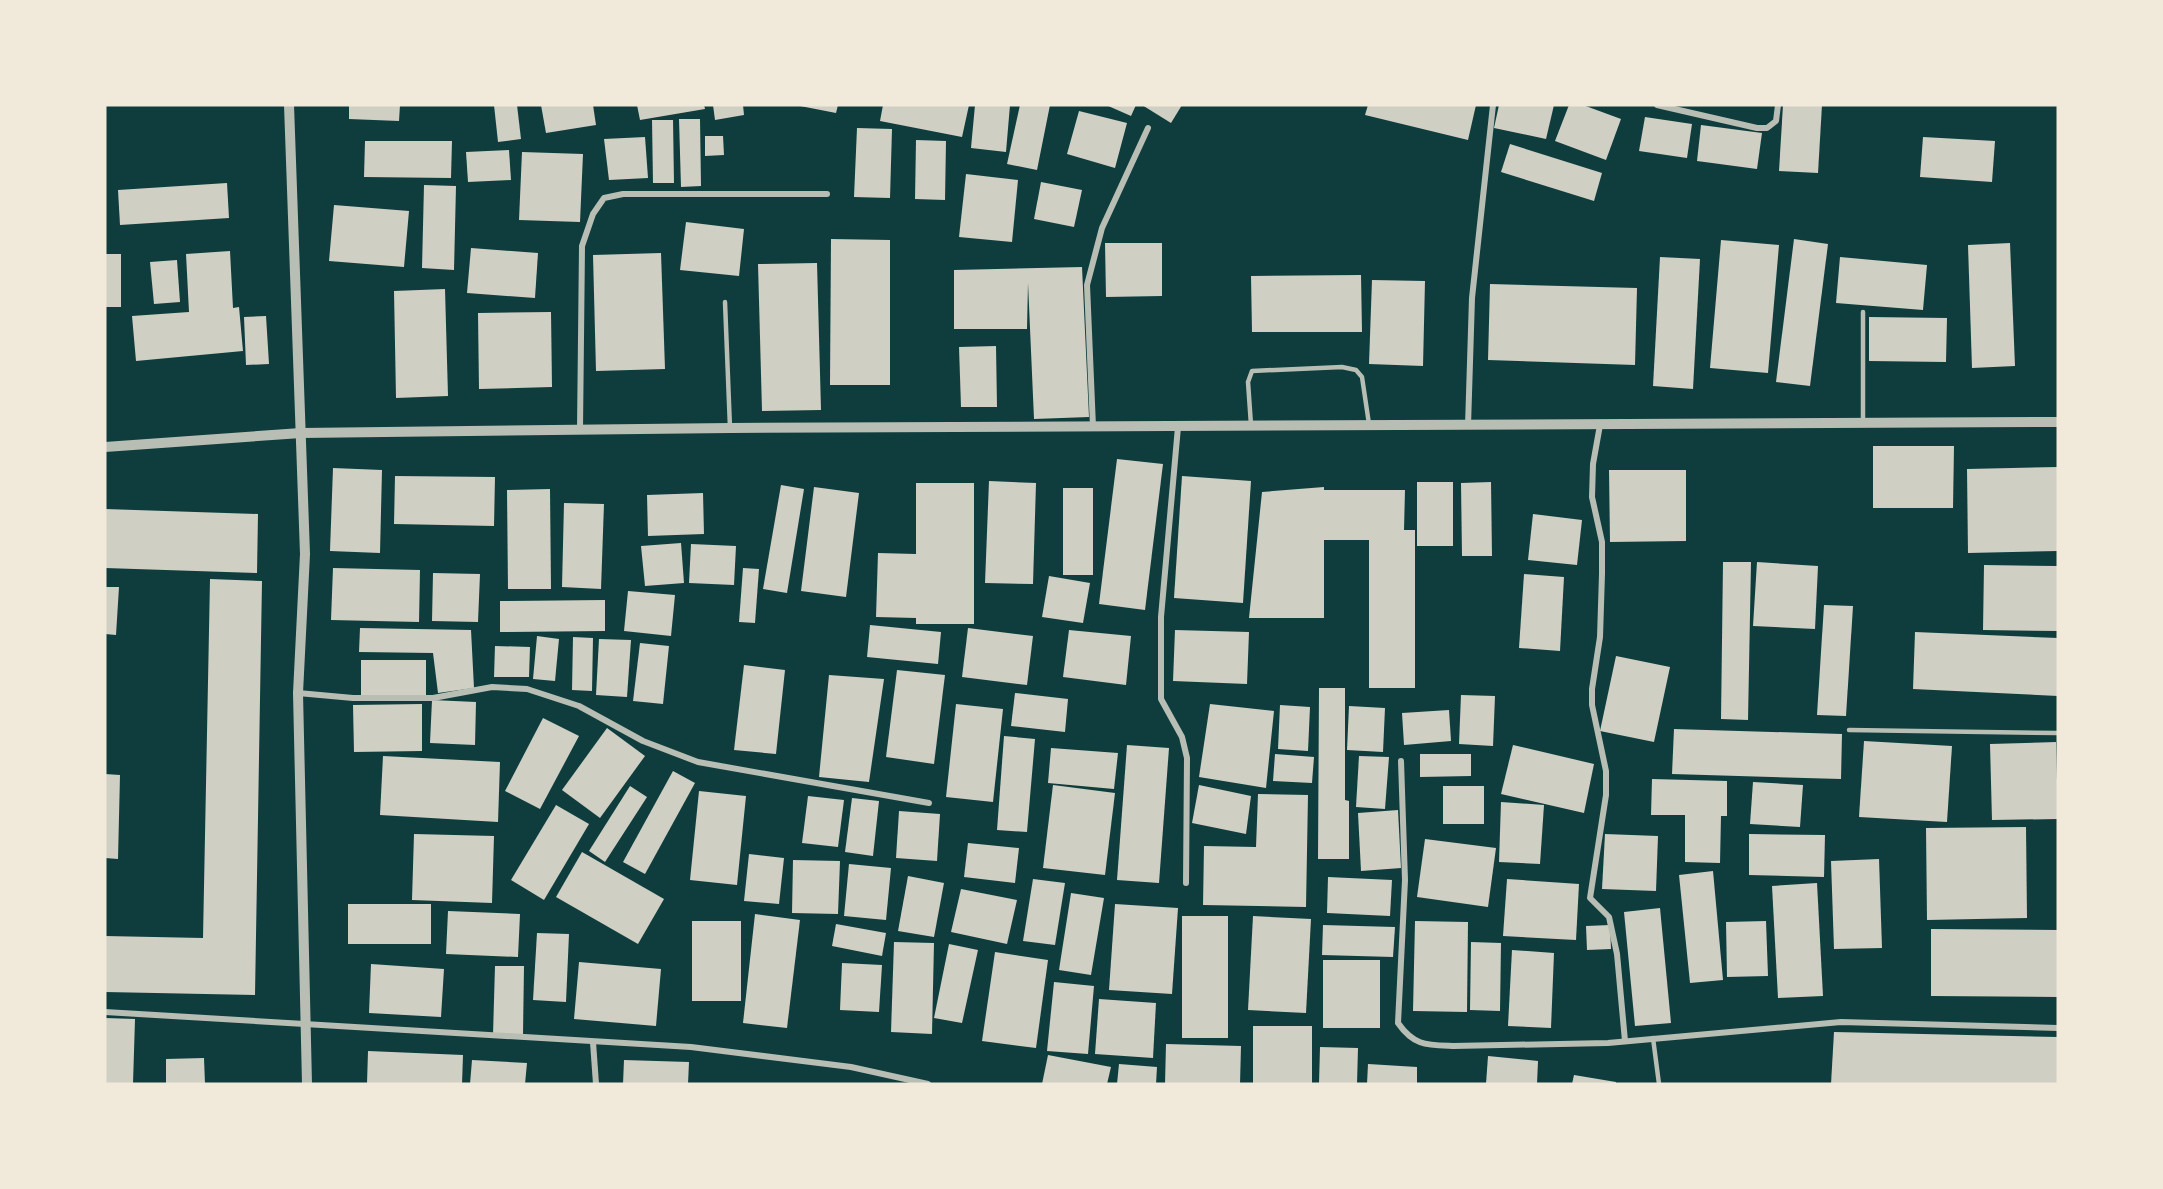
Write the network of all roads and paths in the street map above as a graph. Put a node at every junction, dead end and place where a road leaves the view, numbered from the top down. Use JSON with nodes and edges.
{"nodes":[{"id":1,"x":289,"y":105,"type":"edge"},
{"id":2,"x":1493,"y":105,"type":"edge"},
{"id":3,"x":1658,"y":105,"type":"edge"},
{"id":4,"x":1778,"y":105,"type":"edge"},
{"id":5,"x":1148,"y":128,"type":"dead end"},
{"id":6,"x":827,"y":194,"type":"dead end"},
{"id":7,"x":725,"y":302,"type":"dead end"},
{"id":8,"x":1863,"y":312,"type":"dead end"},
{"id":9,"x":2058,"y":422,"type":"edge"},
{"id":10,"x":1863,"y":423,"type":"junction"},
{"id":11,"x":1600,"y":424,"type":"junction"},
{"id":12,"x":1251,"y":425,"type":"junction"},
{"id":13,"x":1370,"y":426,"type":"junction"},
{"id":14,"x":1468,"y":426,"type":"junction"},
{"id":15,"x":1178,"y":427,"type":"junction"},
{"id":16,"x":730,"y":428,"type":"junction"},
{"id":17,"x":1093,"y":428,"type":"junction"},
{"id":18,"x":580,"y":430,"type":"junction"},
{"id":19,"x":301,"y":433,"type":"junction"},
{"id":20,"x":105,"y":447,"type":"edge"},
{"id":21,"x":298,"y":693,"type":"junction"},
{"id":22,"x":1849,"y":730,"type":"dead end"},
{"id":23,"x":2058,"y":733,"type":"edge"},
{"id":24,"x":1401,"y":761,"type":"dead end"},
{"id":25,"x":929,"y":803,"type":"dead end"},
{"id":26,"x":1186,"y":883,"type":"dead end"},
{"id":27,"x":105,"y":1012,"type":"edge"},
{"id":28,"x":307,"y":1022,"type":"junction"},
{"id":29,"x":2058,"y":1028,"type":"edge"},
{"id":30,"x":1653,"y":1038,"type":"junction"},
{"id":31,"x":1625,"y":1041,"type":"junction"},
{"id":32,"x":594,"y":1042,"type":"junction"},
{"id":33,"x":307,"y":1084,"type":"edge"},
{"id":34,"x":596,"y":1084,"type":"edge"},
{"id":35,"x":928,"y":1084,"type":"edge"},
{"id":36,"x":1659,"y":1084,"type":"edge"}],
"edges":[{"from":1,"to":19,"type":"street"},
{"from":2,"to":14,"type":"street"},
{"from":3,"to":4,"type":"street"},
{"from":5,"to":17,"type":"street"},
{"from":6,"to":18,"type":"street"},
{"from":7,"to":16,"type":"lane"},
{"from":8,"to":10,"type":"lane"},
{"from":9,"to":10,"type":"street"},
{"from":10,"to":11,"type":"street"},
{"from":11,"to":14,"type":"street"},
{"from":11,"to":31,"type":"street"},
{"from":12,"to":13,"type":"street"},
{"from":12,"to":13,"type":"lane"},
{"from":12,"to":15,"type":"street"},
{"from":13,"to":14,"type":"street"},
{"from":15,"to":17,"type":"street"},
{"from":15,"to":26,"type":"street"},
{"from":16,"to":17,"type":"street"},
{"from":16,"to":18,"type":"street"},
{"from":18,"to":19,"type":"street"},
{"from":19,"to":20,"type":"street"},
{"from":19,"to":21,"type":"street"},
{"from":21,"to":25,"type":"street"},
{"from":21,"to":28,"type":"street"},
{"from":22,"to":23,"type":"lane"},
{"from":24,"to":31,"type":"street"},
{"from":27,"to":28,"type":"street"},
{"from":28,"to":32,"type":"street"},
{"from":28,"to":33,"type":"street"},
{"from":29,"to":30,"type":"street"},
{"from":30,"to":31,"type":"street"},
{"from":30,"to":36,"type":"lane"},
{"from":32,"to":34,"type":"street"},
{"from":32,"to":35,"type":"street"}]}
